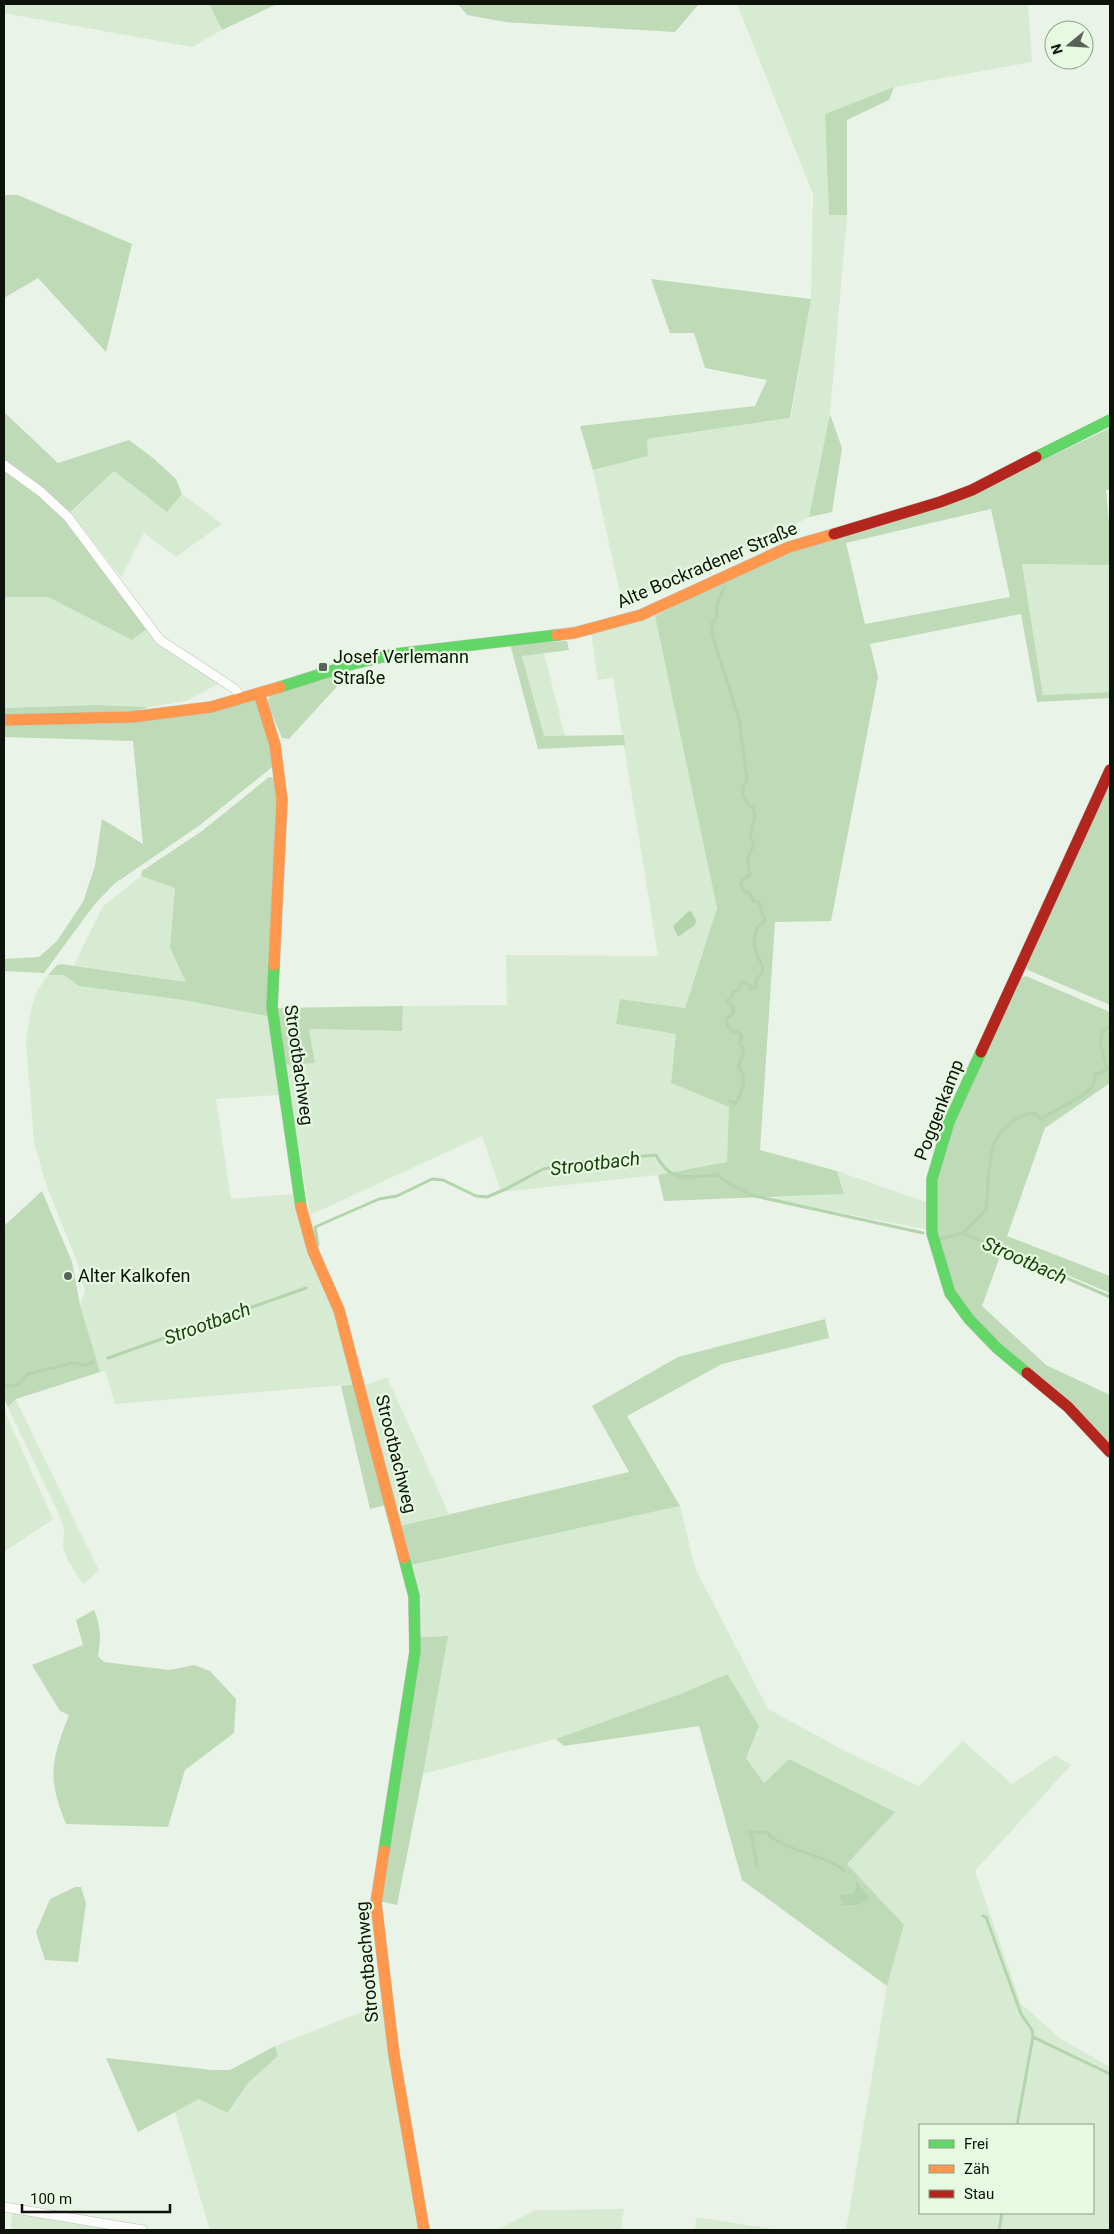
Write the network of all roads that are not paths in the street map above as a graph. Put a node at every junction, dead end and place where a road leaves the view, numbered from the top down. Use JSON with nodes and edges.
{"nodes":[{"id":1,"x":1110,"y":420,"type":"edge"},
{"id":2,"x":4,"y":465,"type":"edge"},
{"id":3,"x":259,"y":693,"type":"junction"},
{"id":4,"x":243,"y":699,"type":"junction"},
{"id":5,"x":4,"y":720,"type":"edge"},
{"id":6,"x":1110,"y":770,"type":"edge"},
{"id":7,"x":1110,"y":1452,"type":"edge"},
{"id":8,"x":4,"y":2207,"type":"edge"},
{"id":9,"x":143,"y":2230,"type":"edge"},
{"id":10,"x":424,"y":2230,"type":"edge"}],
"edges":[{"from":1,"to":3,"type":"street","name":"Alte Bockradener Straße"},
{"from":2,"to":4,"type":"street"},
{"from":3,"to":4,"type":"street","name":"Alte Bockradener Straße"},
{"from":3,"to":10,"type":"street","name":"Strootbachweg"},
{"from":4,"to":5,"type":"street","name":"Alte Bockradener Straße"},
{"from":6,"to":7,"type":"street","name":"Poggenkamp"},
{"from":8,"to":9,"type":"street"}]}
